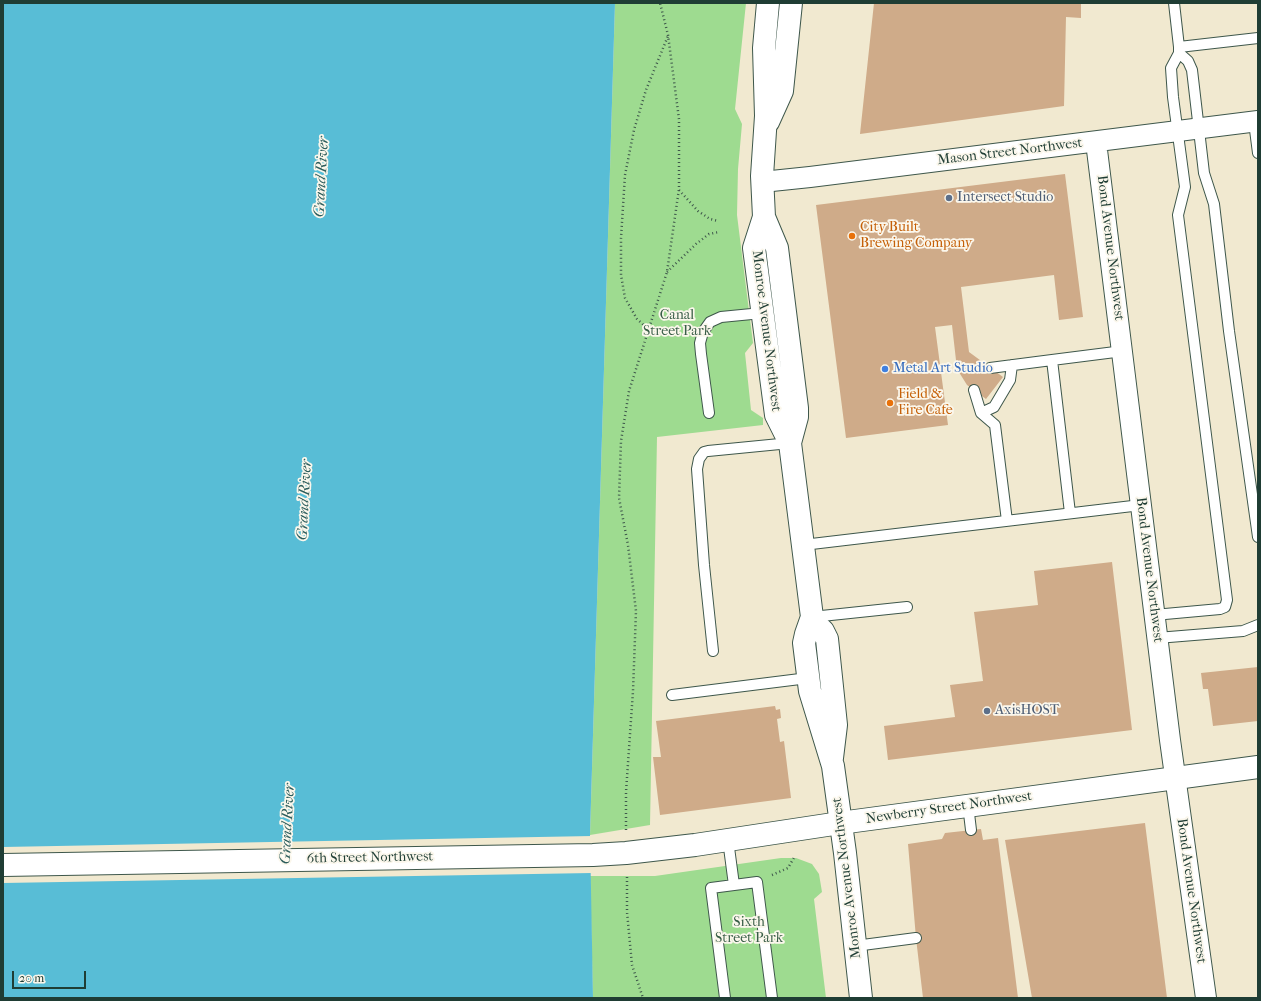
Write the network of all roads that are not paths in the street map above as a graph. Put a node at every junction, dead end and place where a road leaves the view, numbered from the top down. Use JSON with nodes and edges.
{"nodes":[{"id":1,"x":768,"y":3,"type":"edge"},
{"id":2,"x":791,"y":3,"type":"edge"},
{"id":3,"x":1174,"y":3,"type":"edge"},
{"id":4,"x":1258,"y":38,"type":"edge"},
{"id":5,"x":1179,"y":50,"type":"junction"},
{"id":6,"x":1256,"y":122,"type":"edge"},
{"id":7,"x":766,"y":126,"type":"junction"},
{"id":8,"x":1199,"y":128,"type":"junction"},
{"id":9,"x":1178,"y":131,"type":"junction"},
{"id":10,"x":1096,"y":142,"type":"junction"},
{"id":11,"x":1258,"y":153,"type":"edge"},
{"id":12,"x":762,"y":182,"type":"junction"},
{"id":13,"x":764,"y":217,"type":"junction"},
{"id":14,"x":762,"y":313,"type":"junction"},
{"id":15,"x":1123,"y":351,"type":"junction"},
{"id":16,"x":1052,"y":360,"type":"junction"},
{"id":17,"x":1012,"y":365,"type":"junction"},
{"id":18,"x":990,"y":368,"type":"dead end"},
{"id":19,"x":974,"y":390,"type":"dead end"},
{"id":20,"x":709,"y":413,"type":"dead end"},
{"id":21,"x":981,"y":413,"type":"junction"},
{"id":22,"x":790,"y":443,"type":"junction"},
{"id":23,"x":1141,"y":505,"type":"junction"},
{"id":24,"x":1070,"y":513,"type":"junction"},
{"id":25,"x":1007,"y":521,"type":"junction"},
{"id":26,"x":1258,"y":537,"type":"edge"},
{"id":27,"x":803,"y":545,"type":"junction"},
{"id":28,"x":907,"y":607,"type":"dead end"},
{"id":29,"x":1154,"y":615,"type":"junction"},
{"id":30,"x":812,"y":617,"type":"junction"},
{"id":31,"x":1258,"y":625,"type":"edge"},
{"id":32,"x":1157,"y":638,"type":"junction"},
{"id":33,"x":713,"y":651,"type":"dead end"},
{"id":34,"x":808,"y":678,"type":"junction"},
{"id":35,"x":672,"y":695,"type":"dead end"},
{"id":36,"x":832,"y":758,"type":"junction"},
{"id":37,"x":1258,"y":767,"type":"edge"},
{"id":38,"x":1175,"y":777,"type":"junction"},
{"id":39,"x":968,"y":805,"type":"junction"},
{"id":40,"x":840,"y":823,"type":"junction"},
{"id":41,"x":972,"y":830,"type":"dead end"},
{"id":42,"x":728,"y":840,"type":"junction"},
{"id":43,"x":593,"y":854,"type":"joint"},
{"id":44,"x":3,"y":865,"type":"edge"},
{"id":45,"x":734,"y":885,"type":"junction"},
{"id":46,"x":916,"y":938,"type":"dead end"},
{"id":47,"x":855,"y":946,"type":"junction"},
{"id":48,"x":725,"y":998,"type":"edge"},
{"id":49,"x":772,"y":998,"type":"edge"},
{"id":50,"x":861,"y":998,"type":"edge"},
{"id":51,"x":1206,"y":998,"type":"edge"}],
"edges":[{"from":1,"to":7,"type":"main road","name":"Monroe Avenue Northwest"},
{"from":2,"to":7,"type":"main road","name":"Monroe Avenue Northwest"},
{"from":3,"to":5,"type":"lane"},
{"from":4,"to":5,"type":"lane"},
{"from":5,"to":8,"type":"lane"},
{"from":5,"to":9,"type":"lane"},
{"from":6,"to":8,"type":"street","name":"Mason Street Northwest"},
{"from":6,"to":11,"type":"lane"},
{"from":7,"to":12,"type":"main road","name":"Monroe Avenue Northwest"},
{"from":8,"to":9,"type":"street","name":"Mason Street Northwest"},
{"from":8,"to":26,"type":"lane"},
{"from":9,"to":10,"type":"street","name":"Mason Street Northwest"},
{"from":9,"to":29,"type":"lane"},
{"from":10,"to":12,"type":"street","name":"Mason Street Northwest"},
{"from":10,"to":15,"type":"street","name":"Bond Avenue Northwest"},
{"from":12,"to":13,"type":"main road","name":"Monroe Avenue Northwest"},
{"from":13,"to":14,"type":"main road","name":"Monroe Avenue Northwest"},
{"from":13,"to":22,"type":"main road","name":"Monroe Avenue Northwest"},
{"from":14,"to":20,"type":"lane"},
{"from":14,"to":22,"type":"main road","name":"Monroe Avenue Northwest"},
{"from":15,"to":16,"type":"lane"},
{"from":15,"to":23,"type":"street","name":"Bond Avenue Northwest"},
{"from":16,"to":17,"type":"lane"},
{"from":16,"to":24,"type":"lane"},
{"from":17,"to":18,"type":"lane"},
{"from":17,"to":21,"type":"lane"},
{"from":19,"to":21,"type":"lane"},
{"from":21,"to":25,"type":"lane"},
{"from":22,"to":27,"type":"main road","name":"Monroe Avenue Northwest"},
{"from":22,"to":33,"type":"lane"},
{"from":23,"to":24,"type":"lane"},
{"from":23,"to":29,"type":"street","name":"Bond Avenue Northwest"},
{"from":24,"to":25,"type":"lane"},
{"from":25,"to":27,"type":"lane"},
{"from":27,"to":30,"type":"main road","name":"Monroe Avenue Northwest"},
{"from":28,"to":30,"type":"lane"},
{"from":29,"to":32,"type":"street","name":"Bond Avenue Northwest"},
{"from":30,"to":34,"type":"main road","name":"Monroe Avenue Northwest"},
{"from":30,"to":36,"type":"main road","name":"Monroe Avenue Northwest"},
{"from":31,"to":32,"type":"lane"},
{"from":32,"to":38,"type":"street","name":"Bond Avenue Northwest"},
{"from":34,"to":35,"type":"lane"},
{"from":34,"to":36,"type":"main road","name":"Monroe Avenue Northwest"},
{"from":36,"to":40,"type":"main road","name":"Monroe Avenue Northwest"},
{"from":37,"to":38,"type":"main road","name":"Newberry Street Northwest"},
{"from":38,"to":39,"type":"main road","name":"Newberry Street Northwest"},
{"from":38,"to":51,"type":"street","name":"Bond Avenue Northwest"},
{"from":39,"to":40,"type":"main road","name":"Newberry Street Northwest"},
{"from":39,"to":41,"type":"lane"},
{"from":40,"to":42,"type":"main road","name":"Newberry Street Northwest"},
{"from":40,"to":47,"type":"main road","name":"Monroe Avenue Northwest"},
{"from":42,"to":43,"type":"main road","name":"Newberry Street Northwest"},
{"from":42,"to":45,"type":"lane"},
{"from":43,"to":44,"type":"main road","name":"6th Street Northwest"},
{"from":45,"to":48,"type":"lane"},
{"from":45,"to":49,"type":"lane"},
{"from":46,"to":47,"type":"lane"},
{"from":47,"to":50,"type":"main road","name":"Monroe Avenue Northwest"}]}
